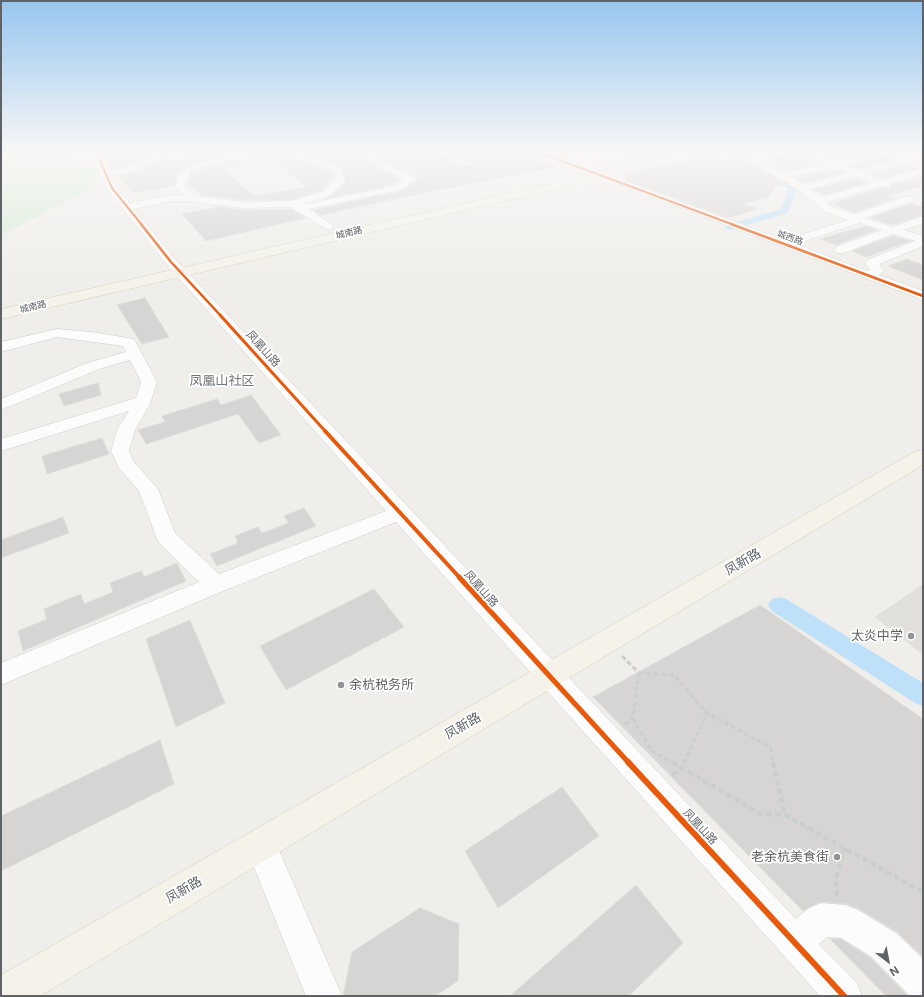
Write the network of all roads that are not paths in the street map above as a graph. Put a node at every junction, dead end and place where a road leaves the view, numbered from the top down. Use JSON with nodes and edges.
{"nodes":[{"id":1,"x":122,"y":200,"type":"edge"},
{"id":2,"x":162,"y":200,"type":"edge"},
{"id":3,"x":205,"y":200,"type":"edge"},
{"id":4,"x":310,"y":200,"type":"edge"},
{"id":5,"x":332,"y":200,"type":"edge"},
{"id":6,"x":449,"y":200,"type":"edge"},
{"id":7,"x":484,"y":200,"type":"edge"},
{"id":8,"x":666,"y":200,"type":"edge"},
{"id":9,"x":824,"y":200,"type":"edge"},
{"id":10,"x":896,"y":200,"type":"edge"},
{"id":11,"x":819,"y":201,"type":"joint"},
{"id":12,"x":127,"y":206,"type":"junction"},
{"id":13,"x":296,"y":206,"type":"junction"},
{"id":14,"x":854,"y":218,"type":"junction"},
{"id":15,"x":923,"y":220,"type":"edge"},
{"id":16,"x":328,"y":227,"type":"junction"},
{"id":17,"x":893,"y":230,"type":"junction"},
{"id":18,"x":923,"y":241,"type":"edge"},
{"id":19,"x":785,"y":244,"type":"junction"},
{"id":20,"x":840,"y":250,"type":"dead end"},
{"id":21,"x":169,"y":267,"type":"junction"},
{"id":22,"x":868,"y":275,"type":"junction"},
{"id":23,"x":47,"y":291,"type":"dead end"},
{"id":24,"x":923,"y":296,"type":"edge"},
{"id":25,"x":1,"y":302,"type":"edge"},
{"id":26,"x":1,"y":314,"type":"edge"},
{"id":27,"x":1,"y":347,"type":"edge"},
{"id":28,"x":136,"y":354,"type":"junction"},
{"id":29,"x":143,"y":401,"type":"junction"},
{"id":30,"x":1,"y":405,"type":"edge"},
{"id":31,"x":1,"y":445,"type":"edge"},
{"id":32,"x":923,"y":456,"type":"edge"},
{"id":33,"x":400,"y":513,"type":"junction"},
{"id":34,"x":215,"y":585,"type":"junction"},
{"id":35,"x":1,"y":674,"type":"edge"},
{"id":36,"x":549,"y":676,"type":"junction"},
{"id":37,"x":261,"y":845,"type":"junction"},
{"id":38,"x":794,"y":943,"type":"junction"},
{"id":39,"x":923,"y":984,"type":"edge"},
{"id":40,"x":3,"y":996,"type":"edge"},
{"id":41,"x":324,"y":996,"type":"edge"},
{"id":42,"x":844,"y":996,"type":"edge"}],
"edges":[{"from":1,"to":12,"type":"street","name":"凤凰山路"},
{"from":2,"to":12,"type":"street"},
{"from":3,"to":13,"type":"street"},
{"from":4,"to":13,"type":"street"},
{"from":5,"to":13,"type":"street"},
{"from":6,"to":16,"type":"main road","name":"城南路"},
{"from":7,"to":21,"type":"main road","name":"城南路"},
{"from":8,"to":19,"type":"street","name":"城西路"},
{"from":9,"to":11,"type":"street"},
{"from":10,"to":14,"type":"street"},
{"from":11,"to":14,"type":"street"},
{"from":12,"to":21,"type":"street","name":"凤凰山路"},
{"from":13,"to":16,"type":"street"},
{"from":14,"to":17,"type":"street"},
{"from":14,"to":19,"type":"street"},
{"from":15,"to":17,"type":"street"},
{"from":16,"to":21,"type":"main road","name":"城南路"},
{"from":17,"to":18,"type":"street"},
{"from":17,"to":20,"type":"street"},
{"from":18,"to":22,"type":"street"},
{"from":19,"to":22,"type":"street","name":"城西路"},
{"from":21,"to":26,"type":"main road","name":"城南路"},
{"from":21,"to":33,"type":"street","name":"凤凰山路"},
{"from":22,"to":24,"type":"street","name":"城西路"},
{"from":23,"to":25,"type":"main road","name":"城南路"},
{"from":27,"to":28,"type":"street"},
{"from":28,"to":29,"type":"street"},
{"from":28,"to":30,"type":"street"},
{"from":29,"to":31,"type":"street"},
{"from":29,"to":34,"type":"street"},
{"from":32,"to":36,"type":"main road","name":"凤新路"},
{"from":33,"to":34,"type":"street"},
{"from":33,"to":36,"type":"street","name":"凤凰山路"},
{"from":34,"to":35,"type":"street"},
{"from":36,"to":37,"type":"main road","name":"凤新路"},
{"from":36,"to":38,"type":"street","name":"凤凰山路"},
{"from":37,"to":40,"type":"main road","name":"凤新路"},
{"from":37,"to":41,"type":"street"},
{"from":38,"to":39,"type":"street"},
{"from":38,"to":42,"type":"street","name":"凤凰山路"}]}
